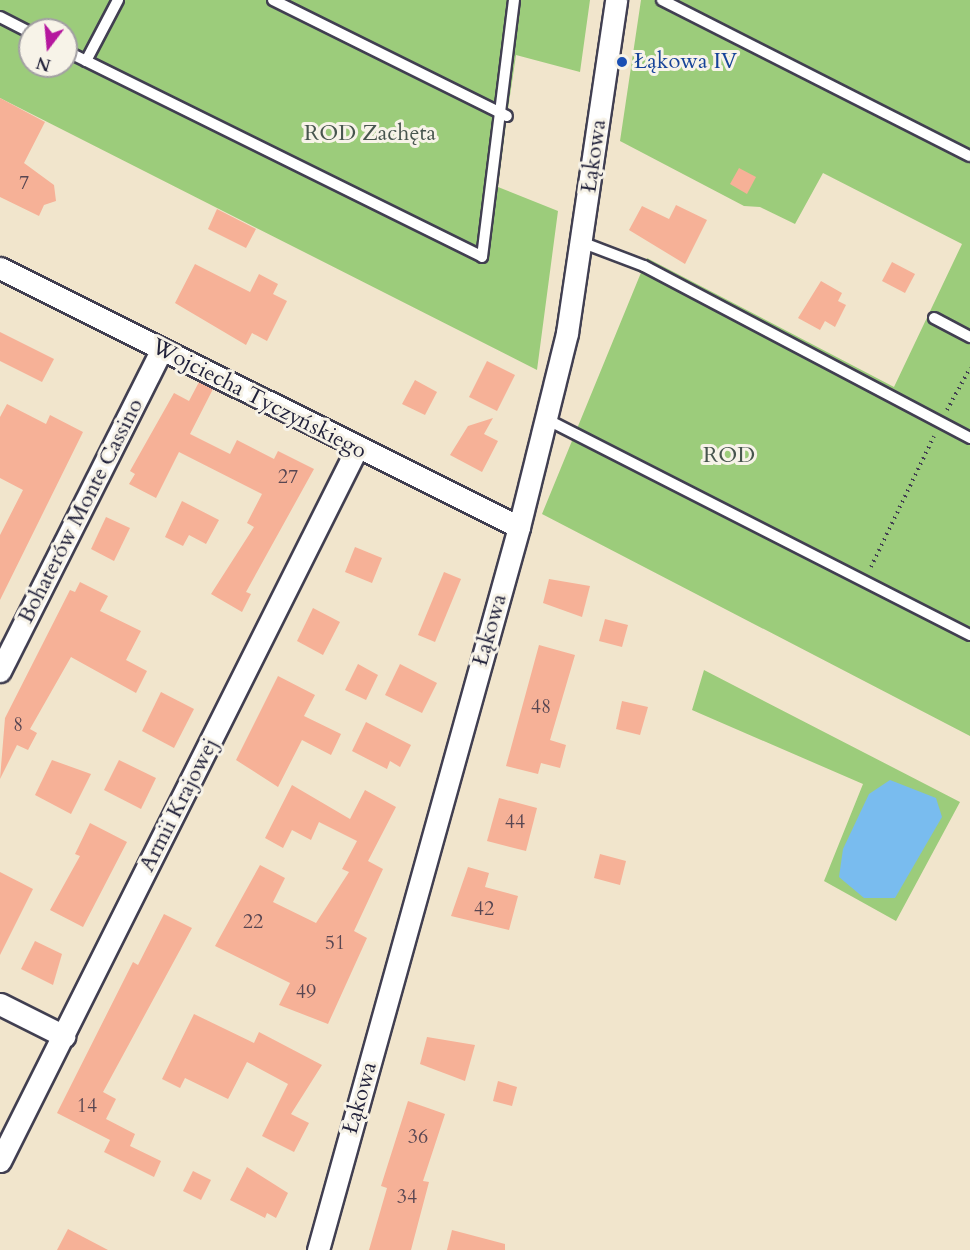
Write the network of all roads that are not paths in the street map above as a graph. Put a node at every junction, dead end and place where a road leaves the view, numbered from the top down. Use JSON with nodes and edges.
{"nodes":[{"id":1,"x":118,"y":0,"type":"edge"},
{"id":2,"x":273,"y":0,"type":"edge"},
{"id":3,"x":514,"y":0,"type":"edge"},
{"id":4,"x":616,"y":0,"type":"edge"},
{"id":5,"x":662,"y":0,"type":"edge"},
{"id":6,"x":0,"y":17,"type":"edge"},
{"id":7,"x":18,"y":26,"type":"edge"},
{"id":8,"x":78,"y":57,"type":"edge"},
{"id":9,"x":86,"y":61,"type":"junction"},
{"id":10,"x":503,"y":114,"type":"junction"},
{"id":11,"x":970,"y":156,"type":"edge"},
{"id":12,"x":581,"y":242,"type":"junction"},
{"id":13,"x":0,"y":268,"type":"edge"},
{"id":14,"x":934,"y":318,"type":"dead end"},
{"id":15,"x":970,"y":337,"type":"edge"},
{"id":16,"x":161,"y":351,"type":"junction"},
{"id":17,"x":546,"y":419,"type":"junction"},
{"id":18,"x":970,"y":438,"type":"edge"},
{"id":19,"x":357,"y":448,"type":"junction"},
{"id":20,"x":519,"y":527,"type":"junction"},
{"id":21,"x":970,"y":635,"type":"edge"},
{"id":22,"x":0,"y":671,"type":"edge"},
{"id":23,"x":0,"y":1004,"type":"edge"},
{"id":24,"x":64,"y":1036,"type":"junction"},
{"id":25,"x":0,"y":1161,"type":"edge"},
{"id":26,"x":318,"y":1250,"type":"edge"}],
"edges":[{"from":1,"to":9,"type":"lane"},
{"from":2,"to":10,"type":"lane"},
{"from":3,"to":10,"type":"lane"},
{"from":4,"to":12,"type":"street","name":"Łąkowa"},
{"from":5,"to":11,"type":"lane"},
{"from":6,"to":7,"type":"lane"},
{"from":8,"to":9,"type":"lane"},
{"from":9,"to":10,"type":"lane"},
{"from":12,"to":17,"type":"street","name":"Łąkowa"},
{"from":12,"to":18,"type":"lane"},
{"from":13,"to":16,"type":"street","name":"Wojciecha Tyczyńskiego"},
{"from":14,"to":15,"type":"lane"},
{"from":16,"to":19,"type":"street","name":"Wojciecha Tyczyńskiego"},
{"from":16,"to":22,"type":"street","name":"Bohaterów Monte Cassino"},
{"from":17,"to":20,"type":"street","name":"Łąkowa"},
{"from":17,"to":21,"type":"lane"},
{"from":19,"to":20,"type":"street","name":"Wojciecha Tyczyńskiego"},
{"from":19,"to":24,"type":"street","name":"Armii Krajowej"},
{"from":20,"to":26,"type":"street","name":"Łąkowa"},
{"from":23,"to":24,"type":"street"},
{"from":24,"to":25,"type":"street","name":"Armii Krajowej"}]}
